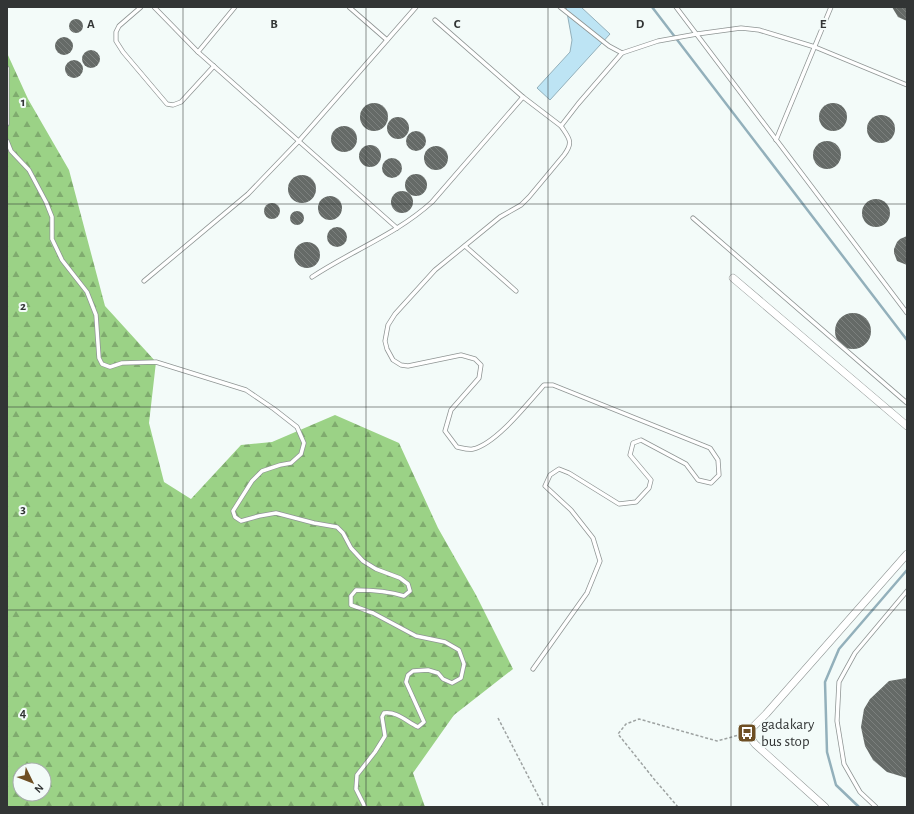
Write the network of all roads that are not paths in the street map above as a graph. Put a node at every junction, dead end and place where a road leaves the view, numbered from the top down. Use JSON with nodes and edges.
{"nodes":[{"id":1,"x":140,"y":7,"type":"edge"},
{"id":2,"x":154,"y":7,"type":"edge"},
{"id":3,"x":235,"y":7,"type":"edge"},
{"id":4,"x":349,"y":7,"type":"edge"},
{"id":5,"x":416,"y":7,"type":"edge"},
{"id":6,"x":560,"y":7,"type":"edge"},
{"id":7,"x":676,"y":7,"type":"edge"},
{"id":8,"x":831,"y":7,"type":"edge"},
{"id":9,"x":435,"y":20,"type":"dead end"},
{"id":10,"x":697,"y":34,"type":"junction"},
{"id":11,"x":387,"y":40,"type":"junction"},
{"id":12,"x":815,"y":47,"type":"junction"},
{"id":13,"x":198,"y":52,"type":"junction"},
{"id":14,"x":622,"y":54,"type":"junction"},
{"id":15,"x":214,"y":66,"type":"junction"},
{"id":16,"x":7,"y":68,"type":"edge"},
{"id":17,"x":907,"y":85,"type":"edge"},
{"id":18,"x":522,"y":97,"type":"junction"},
{"id":19,"x":7,"y":124,"type":"edge"},
{"id":20,"x":561,"y":126,"type":"junction"},
{"id":21,"x":776,"y":140,"type":"junction"},
{"id":22,"x":7,"y":141,"type":"edge"},
{"id":23,"x":298,"y":142,"type":"junction"},
{"id":24,"x":693,"y":218,"type":"dead end"},
{"id":25,"x":397,"y":228,"type":"junction"},
{"id":26,"x":465,"y":246,"type":"junction"},
{"id":27,"x":312,"y":278,"type":"dead end"},
{"id":28,"x":733,"y":278,"type":"dead end"},
{"id":29,"x":144,"y":281,"type":"dead end"},
{"id":30,"x":516,"y":291,"type":"dead end"},
{"id":31,"x":907,"y":314,"type":"edge"},
{"id":32,"x":907,"y":403,"type":"edge"},
{"id":33,"x":907,"y":426,"type":"edge"},
{"id":34,"x":907,"y":554,"type":"edge"},
{"id":35,"x":907,"y":591,"type":"edge"},
{"id":36,"x":533,"y":669,"type":"dead end"},
{"id":37,"x":365,"y":807,"type":"edge"},
{"id":38,"x":825,"y":807,"type":"edge"},
{"id":39,"x":876,"y":807,"type":"edge"}],
"edges":[{"from":1,"to":15,"type":"lane"},
{"from":2,"to":13,"type":"lane"},
{"from":3,"to":13,"type":"lane"},
{"from":4,"to":11,"type":"lane"},
{"from":5,"to":11,"type":"lane"},
{"from":6,"to":14,"type":"lane"},
{"from":7,"to":10,"type":"lane"},
{"from":8,"to":12,"type":"lane"},
{"from":9,"to":18,"type":"lane"},
{"from":10,"to":12,"type":"lane"},
{"from":10,"to":14,"type":"lane"},
{"from":10,"to":21,"type":"lane"},
{"from":11,"to":23,"type":"lane"},
{"from":12,"to":17,"type":"lane"},
{"from":12,"to":21,"type":"lane"},
{"from":13,"to":15,"type":"lane"},
{"from":14,"to":20,"type":"lane"},
{"from":15,"to":23,"type":"lane"},
{"from":16,"to":19,"type":"lane"},
{"from":18,"to":20,"type":"lane"},
{"from":18,"to":25,"type":"lane"},
{"from":20,"to":26,"type":"lane"},
{"from":21,"to":31,"type":"lane"},
{"from":22,"to":37,"type":"lane"},
{"from":23,"to":25,"type":"lane"},
{"from":23,"to":29,"type":"lane"},
{"from":24,"to":32,"type":"lane"},
{"from":25,"to":27,"type":"lane"},
{"from":26,"to":30,"type":"lane"},
{"from":26,"to":36,"type":"lane"},
{"from":28,"to":33,"type":"street"},
{"from":34,"to":38,"type":"street"},
{"from":35,"to":39,"type":"lane"}]}
